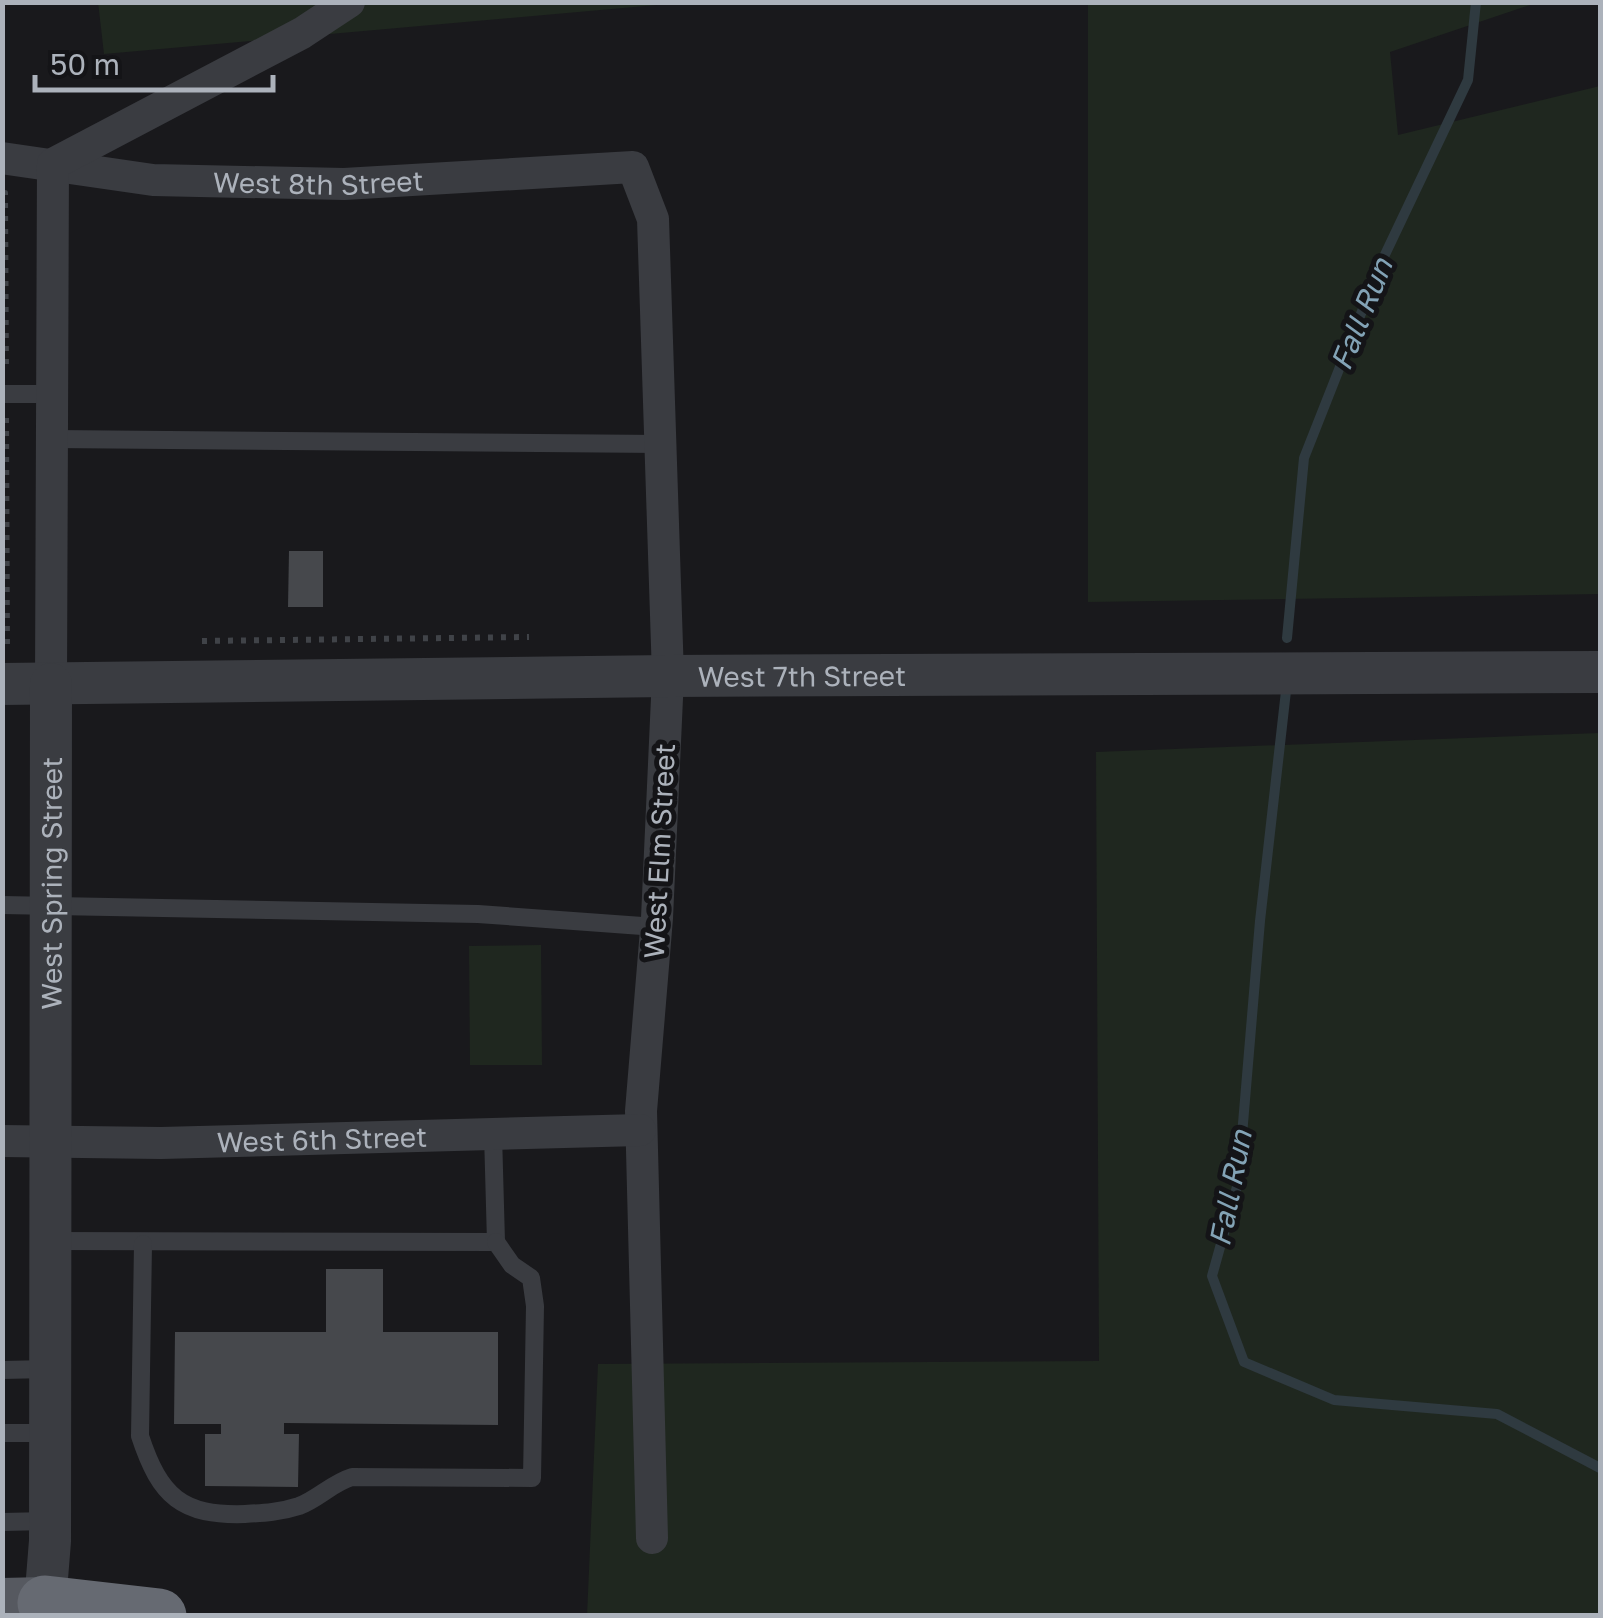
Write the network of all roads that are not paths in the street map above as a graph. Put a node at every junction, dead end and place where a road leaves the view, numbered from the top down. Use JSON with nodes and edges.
{"nodes":[{"id":1,"x":348,"y":2,"type":"edge"},
{"id":2,"x":2,"y":158,"type":"edge"},
{"id":3,"x":54,"y":164,"type":"junction"},
{"id":4,"x":633,"y":167,"type":"joint"},
{"id":5,"x":4,"y":394,"type":"edge"},
{"id":6,"x":52,"y":394,"type":"junction"},
{"id":7,"x":52,"y":438,"type":"junction"},
{"id":8,"x":661,"y":444,"type":"junction"},
{"id":9,"x":1600,"y":672,"type":"edge"},
{"id":10,"x":5,"y":673,"type":"edge"},
{"id":11,"x":668,"y":676,"type":"junction"},
{"id":12,"x":51,"y":684,"type":"junction"},
{"id":13,"x":2,"y":905,"type":"edge"},
{"id":14,"x":50,"y":907,"type":"junction"},
{"id":15,"x":656,"y":927,"type":"junction"},
{"id":16,"x":640,"y":1130,"type":"junction"},
{"id":17,"x":492,"y":1134,"type":"junction"},
{"id":18,"x":2,"y":1141,"type":"edge"},
{"id":19,"x":50,"y":1141,"type":"junction"},
{"id":20,"x":49,"y":1241,"type":"junction"},
{"id":21,"x":496,"y":1242,"type":"junction"},
{"id":22,"x":143,"y":1244,"type":"junction"},
{"id":23,"x":48,"y":1369,"type":"junction"},
{"id":24,"x":2,"y":1370,"type":"edge"},
{"id":25,"x":2,"y":1433,"type":"edge"},
{"id":26,"x":48,"y":1433,"type":"junction"},
{"id":27,"x":2,"y":1522,"type":"edge"},
{"id":28,"x":48,"y":1522,"type":"junction"},
{"id":29,"x":652,"y":1538,"type":"dead end"},
{"id":30,"x":24,"y":1604,"type":"edge"},
{"id":31,"x":159,"y":1616,"type":"edge"}],
"edges":[{"from":1,"to":3,"type":"street"},
{"from":2,"to":3,"type":"street","name":"West 8th Street"},
{"from":3,"to":4,"type":"street","name":"West 8th Street"},
{"from":3,"to":6,"type":"street","name":"West Spring Street"},
{"from":4,"to":8,"type":"street","name":"West Elm Street"},
{"from":5,"to":6,"type":"lane"},
{"from":6,"to":7,"type":"street","name":"West Spring Street"},
{"from":7,"to":8,"type":"lane"},
{"from":7,"to":12,"type":"street","name":"West Spring Street"},
{"from":8,"to":11,"type":"street","name":"West Elm Street"},
{"from":9,"to":11,"type":"street","name":"West 7th Street"},
{"from":10,"to":12,"type":"street","name":"West 7th Street"},
{"from":11,"to":12,"type":"street","name":"West 7th Street"},
{"from":11,"to":15,"type":"street","name":"West Elm Street"},
{"from":12,"to":14,"type":"street","name":"West Spring Street"},
{"from":13,"to":14,"type":"lane"},
{"from":14,"to":15,"type":"lane"},
{"from":14,"to":19,"type":"street","name":"West Spring Street"},
{"from":15,"to":16,"type":"street","name":"West Elm Street"},
{"from":16,"to":17,"type":"street","name":"West 6th Street"},
{"from":16,"to":29,"type":"street","name":"West Elm Street"},
{"from":17,"to":19,"type":"street","name":"West 6th Street"},
{"from":17,"to":21,"type":"lane"},
{"from":18,"to":19,"type":"street","name":"West 6th Street"},
{"from":19,"to":20,"type":"street","name":"West Spring Street"},
{"from":20,"to":22,"type":"lane"},
{"from":20,"to":23,"type":"street","name":"West Spring Street"},
{"from":21,"to":22,"type":"lane"},
{"from":21,"to":22,"type":"lane"},
{"from":23,"to":24,"type":"lane"},
{"from":23,"to":26,"type":"street","name":"West Spring Street"},
{"from":25,"to":26,"type":"lane"},
{"from":26,"to":28,"type":"street","name":"West Spring Street"},
{"from":27,"to":28,"type":"lane"},
{"from":28,"to":30,"type":"street","name":"West Spring Street"},
{"from":30,"to":31,"type":"highway"}]}
